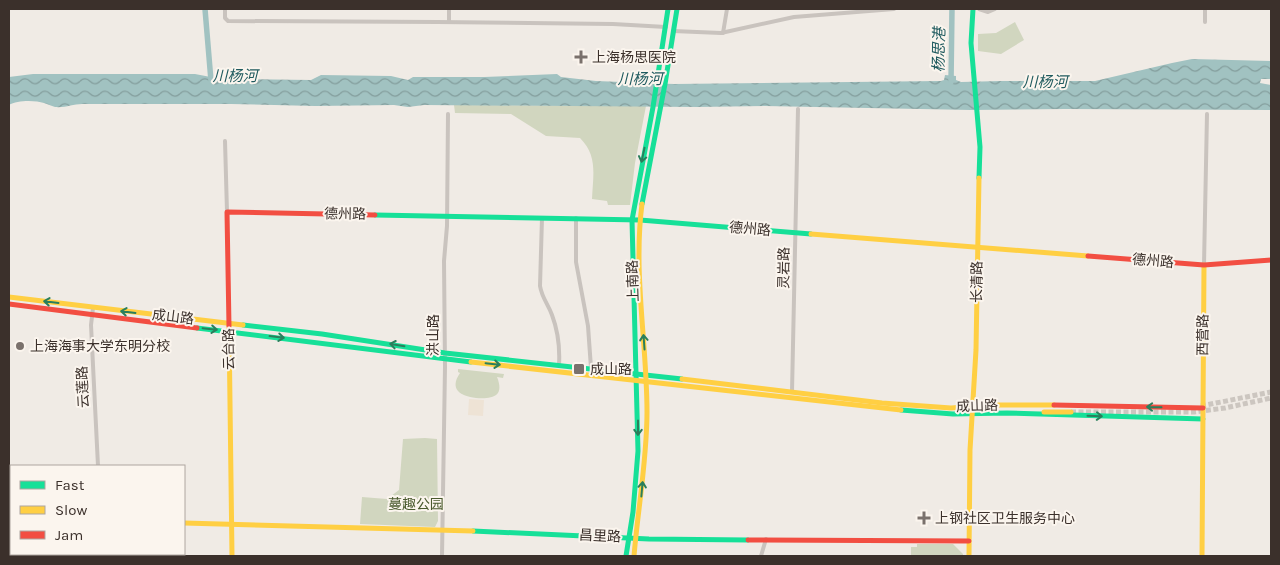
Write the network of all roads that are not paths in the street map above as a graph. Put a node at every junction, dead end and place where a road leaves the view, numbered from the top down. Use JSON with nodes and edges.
{"nodes":[{"id":1,"x":225,"y":9,"type":"edge"},
{"id":2,"x":450,"y":9,"type":"edge"},
{"id":3,"x":668,"y":9,"type":"edge"},
{"id":4,"x":677,"y":9,"type":"edge"},
{"id":5,"x":727,"y":9,"type":"edge"},
{"id":6,"x":894,"y":9,"type":"edge"},
{"id":7,"x":973,"y":9,"type":"edge"},
{"id":8,"x":980,"y":9,"type":"edge"},
{"id":9,"x":995,"y":9,"type":"edge"},
{"id":10,"x":1205,"y":9,"type":"edge"},
{"id":11,"x":449,"y":22,"type":"junction"},
{"id":12,"x":1205,"y":22,"type":"dead end"},
{"id":13,"x":666,"y":27,"type":"junction"},
{"id":14,"x":673,"y":31,"type":"junction"},
{"id":15,"x":723,"y":33,"type":"junction"},
{"id":16,"x":798,"y":109,"type":"dead end"},
{"id":17,"x":448,"y":114,"type":"dead end"},
{"id":18,"x":1207,"y":114,"type":"dead end"},
{"id":19,"x":225,"y":141,"type":"dead end"},
{"id":20,"x":227,"y":212,"type":"junction"},
{"id":21,"x":447,"y":216,"type":"junction"},
{"id":22,"x":542,"y":218,"type":"junction"},
{"id":23,"x":576,"y":218,"type":"junction"},
{"id":24,"x":632,"y":220,"type":"junction"},
{"id":25,"x":640,"y":220,"type":"junction"},
{"id":26,"x":796,"y":232,"type":"junction"},
{"id":27,"x":978,"y":247,"type":"junction"},
{"id":28,"x":1271,"y":260,"type":"edge"},
{"id":29,"x":1204,"y":265,"type":"junction"},
{"id":30,"x":9,"y":297,"type":"edge"},
{"id":31,"x":9,"y":304,"type":"edge"},
{"id":32,"x":93,"y":308,"type":"junction"},
{"id":33,"x":92,"y":315,"type":"junction"},
{"id":34,"x":229,"y":324,"type":"junction"},
{"id":35,"x":229,"y":330,"type":"junction"},
{"id":36,"x":445,"y":352,"type":"junction"},
{"id":37,"x":445,"y":359,"type":"junction"},
{"id":38,"x":559,"y":365,"type":"junction"},
{"id":39,"x":591,"y":368,"type":"junction"},
{"id":40,"x":636,"y":373,"type":"junction"},
{"id":41,"x":646,"y":378,"type":"junction"},
{"id":42,"x":636,"y":380,"type":"junction"},
{"id":43,"x":792,"y":395,"type":"junction"},
{"id":44,"x":1039,"y":405,"type":"junction"},
{"id":45,"x":972,"y":406,"type":"junction"},
{"id":46,"x":1203,"y":408,"type":"junction"},
{"id":47,"x":971,"y":414,"type":"junction"},
{"id":48,"x":1028,"y":414,"type":"junction"},
{"id":49,"x":1203,"y":419,"type":"junction"},
{"id":50,"x":98,"y":465,"type":"edge"},
{"id":51,"x":185,"y":523,"type":"edge"},
{"id":52,"x":232,"y":524,"type":"junction"},
{"id":53,"x":442,"y":531,"type":"junction"},
{"id":54,"x":628,"y":538,"type":"junction"},
{"id":55,"x":636,"y":538,"type":"junction"},
{"id":56,"x":766,"y":539,"type":"junction"},
{"id":57,"x":969,"y":541,"type":"junction"},
{"id":58,"x":232,"y":556,"type":"edge"},
{"id":59,"x":442,"y":556,"type":"edge"},
{"id":60,"x":626,"y":556,"type":"edge"},
{"id":61,"x":634,"y":556,"type":"edge"},
{"id":62,"x":761,"y":556,"type":"edge"},
{"id":63,"x":969,"y":556,"type":"edge"},
{"id":64,"x":1202,"y":556,"type":"edge"}],
"edges":[{"from":1,"to":11,"type":"street"},
{"from":2,"to":11,"type":"street"},
{"from":3,"to":13,"type":"main road","name":"上南路"},
{"from":4,"to":14,"type":"main road","name":"上南路"},
{"from":5,"to":15,"type":"street"},
{"from":6,"to":15,"type":"street"},
{"from":7,"to":27,"type":"main road","name":"长清路"},
{"from":8,"to":9,"type":"street"},
{"from":10,"to":12,"type":"street"},
{"from":11,"to":13,"type":"street"},
{"from":13,"to":24,"type":"main road","name":"上南路","one_way":true},
{"from":14,"to":15,"type":"street"},
{"from":14,"to":25,"type":"main road","name":"上南路"},
{"from":16,"to":26,"type":"street","name":"灵岩路"},
{"from":17,"to":21,"type":"street","name":"洪山路"},
{"from":18,"to":29,"type":"street","name":"西营路"},
{"from":19,"to":20,"type":"street","name":"云台路"},
{"from":20,"to":21,"type":"main road","name":"德州路"},
{"from":20,"to":34,"type":"main road","name":"云台路"},
{"from":21,"to":22,"type":"main road","name":"德州路"},
{"from":21,"to":36,"type":"street","name":"洪山路"},
{"from":22,"to":23,"type":"main road","name":"德州路"},
{"from":22,"to":38,"type":"street"},
{"from":23,"to":24,"type":"main road","name":"德州路"},
{"from":23,"to":39,"type":"street"},
{"from":24,"to":25,"type":"main road","name":"德州路"},
{"from":24,"to":40,"type":"main road","name":"上南路"},
{"from":25,"to":26,"type":"main road","name":"德州路"},
{"from":41,"to":25,"type":"main road","name":"上南路","one_way":true},
{"from":26,"to":27,"type":"main road","name":"德州路"},
{"from":26,"to":43,"type":"street","name":"灵岩路"},
{"from":27,"to":29,"type":"main road","name":"德州路"},
{"from":27,"to":45,"type":"main road","name":"长清路"},
{"from":28,"to":29,"type":"main road","name":"德州路"},
{"from":29,"to":46,"type":"main road","name":"西营路"},
{"from":32,"to":30,"type":"main road","name":"成山路","one_way":true},
{"from":31,"to":33,"type":"main road","name":"成山路"},
{"from":32,"to":33,"type":"street","name":"云莲路"},
{"from":34,"to":32,"type":"main road","name":"成山路","one_way":true},
{"from":33,"to":35,"type":"main road","name":"成山路","one_way":true},
{"from":33,"to":50,"type":"street","name":"云莲路"},
{"from":34,"to":35,"type":"main road","name":"云台路"},
{"from":36,"to":34,"type":"main road","name":"成山路","one_way":true},
{"from":35,"to":37,"type":"main road","name":"成山路","one_way":true},
{"from":35,"to":52,"type":"main road","name":"云台路"},
{"from":36,"to":37,"type":"street","name":"洪山路"},
{"from":36,"to":38,"type":"main road","name":"成山路"},
{"from":37,"to":42,"type":"main road","name":"成山路","one_way":true},
{"from":37,"to":53,"type":"street","name":"洪山路"},
{"from":38,"to":39,"type":"main road","name":"成山路"},
{"from":39,"to":40,"type":"main road","name":"成山路"},
{"from":40,"to":41,"type":"main road","name":"成山路"},
{"from":40,"to":42,"type":"main road","name":"上南路"},
{"from":41,"to":42,"type":"main road","name":"成山路"},
{"from":41,"to":43,"type":"main road","name":"成山路"},
{"from":55,"to":41,"type":"main road","name":"上南路","one_way":true},
{"from":42,"to":54,"type":"main road","name":"上南路","one_way":true},
{"from":43,"to":45,"type":"main road","name":"成山路"},
{"from":43,"to":47,"type":"main road","name":"成山路"},
{"from":44,"to":45,"type":"main road","name":"成山路"},
{"from":46,"to":44,"type":"main road","name":"成山路","one_way":true},
{"from":44,"to":48,"type":"main road"},
{"from":45,"to":47,"type":"main road","name":"长清路"},
{"from":46,"to":49,"type":"main road","name":"西营路"},
{"from":47,"to":48,"type":"main road","name":"成山路"},
{"from":47,"to":57,"type":"main road","name":"长清路"},
{"from":48,"to":49,"type":"main road","name":"成山路","one_way":true},
{"from":49,"to":64,"type":"main road","name":"西营路"},
{"from":51,"to":52,"type":"main road","name":"昌里路"},
{"from":52,"to":53,"type":"main road","name":"昌里路"},
{"from":52,"to":58,"type":"main road","name":"云台路"},
{"from":53,"to":54,"type":"main road","name":"昌里路"},
{"from":53,"to":59,"type":"street","name":"洪山路"},
{"from":54,"to":55,"type":"main road","name":"昌里路"},
{"from":54,"to":60,"type":"main road","name":"上南路"},
{"from":55,"to":56,"type":"main road","name":"昌里路"},
{"from":55,"to":61,"type":"main road","name":"上南路"},
{"from":56,"to":57,"type":"main road","name":"昌里路"},
{"from":56,"to":62,"type":"street"},
{"from":57,"to":63,"type":"main road","name":"长清路"}]}
